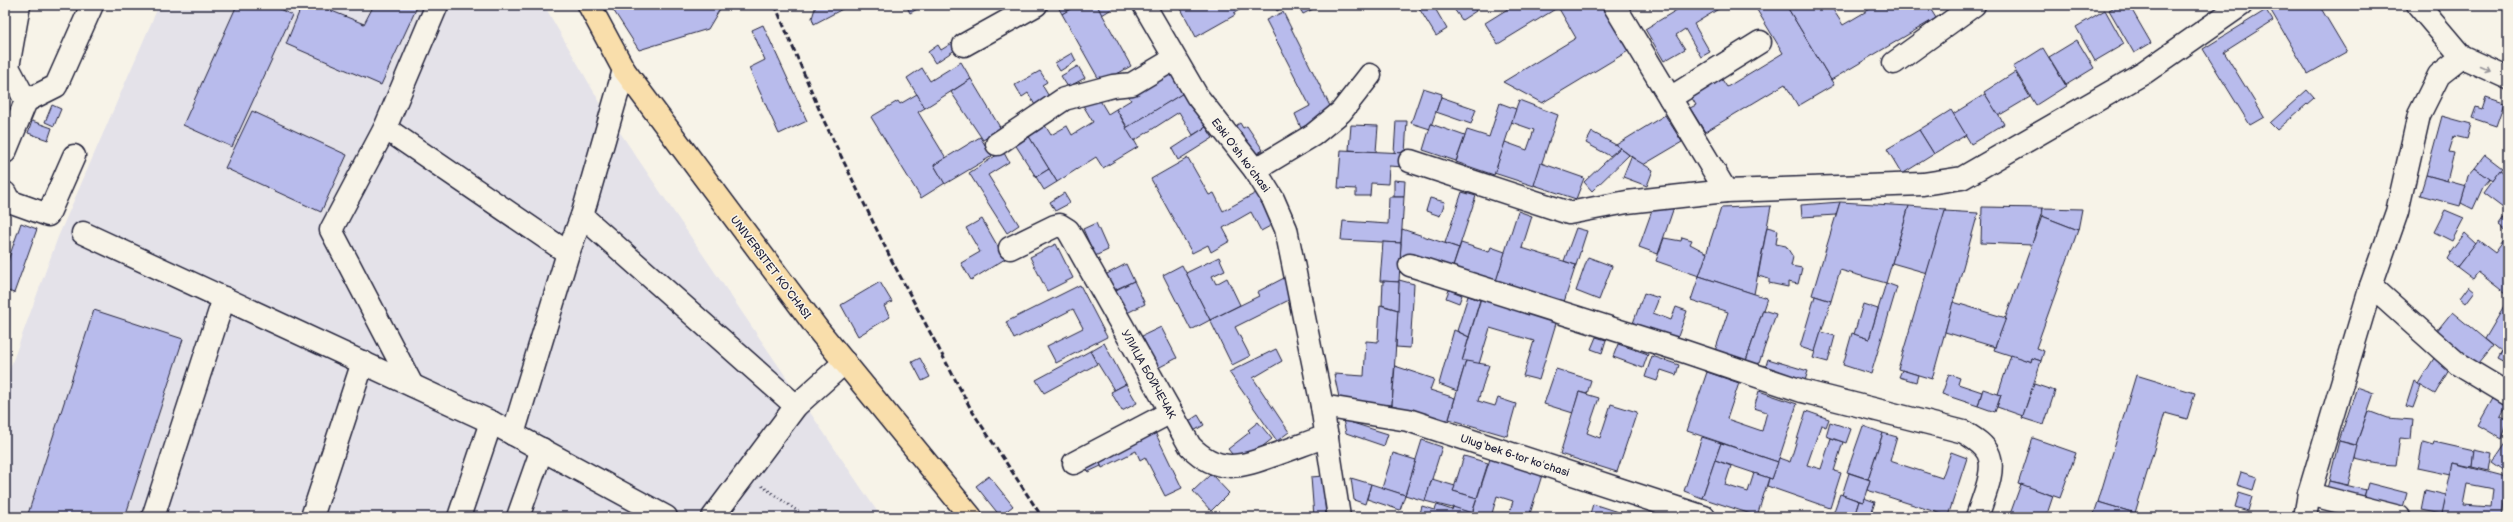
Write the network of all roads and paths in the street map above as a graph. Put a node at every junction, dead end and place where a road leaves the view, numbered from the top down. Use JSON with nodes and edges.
{"nodes":[{"id":1,"x":19,"y":5,"type":"edge"},
{"id":2,"x":92,"y":5,"type":"edge"},
{"id":3,"x":437,"y":5,"type":"edge"},
{"id":4,"x":589,"y":5,"type":"edge"},
{"id":5,"x":1144,"y":5,"type":"edge"},
{"id":6,"x":1614,"y":5,"type":"edge"},
{"id":7,"x":1974,"y":5,"type":"edge"},
{"id":8,"x":2418,"y":5,"type":"edge"},
{"id":9,"x":1029,"y":6,"type":"edge"},
{"id":10,"x":2240,"y":10,"type":"edge"},
{"id":11,"x":1760,"y":42,"type":"dead end"},
{"id":12,"x":964,"y":45,"type":"dead end"},
{"id":13,"x":2462,"y":57,"type":"junction"},
{"id":14,"x":1174,"y":59,"type":"junction"},
{"id":15,"x":1894,"y":63,"type":"dead end"},
{"id":16,"x":624,"y":70,"type":"junction"},
{"id":17,"x":1370,"y":75,"type":"dead end"},
{"id":18,"x":2508,"y":78,"type":"edge"},
{"id":19,"x":1670,"y":98,"type":"junction"},
{"id":20,"x":26,"y":101,"type":"junction"},
{"id":21,"x":385,"y":128,"type":"junction"},
{"id":22,"x":997,"y":144,"type":"dead end"},
{"id":23,"x":5,"y":152,"type":"edge"},
{"id":24,"x":74,"y":156,"type":"dead end"},
{"id":25,"x":1410,"y":161,"type":"dead end"},
{"id":26,"x":1255,"y":170,"type":"junction"},
{"id":27,"x":1726,"y":191,"type":"junction"},
{"id":28,"x":6,"y":201,"type":"edge"},
{"id":29,"x":582,"y":216,"type":"junction"},
{"id":30,"x":83,"y":233,"type":"dead end"},
{"id":31,"x":1010,"y":248,"type":"dead end"},
{"id":32,"x":568,"y":254,"type":"junction"},
{"id":33,"x":1410,"y":265,"type":"dead end"},
{"id":34,"x":2371,"y":286,"type":"junction"},
{"id":35,"x":224,"y":298,"type":"junction"},
{"id":36,"x":363,"y":362,"type":"junction"},
{"id":37,"x":845,"y":362,"type":"junction"},
{"id":38,"x":412,"y":385,"type":"junction"},
{"id":39,"x":2508,"y":394,"type":"edge"},
{"id":40,"x":796,"y":406,"type":"junction"},
{"id":41,"x":1322,"y":406,"type":"junction"},
{"id":42,"x":1171,"y":412,"type":"junction"},
{"id":43,"x":491,"y":422,"type":"junction"},
{"id":44,"x":513,"y":434,"type":"junction"},
{"id":45,"x":1327,"y":436,"type":"junction"},
{"id":46,"x":542,"y":449,"type":"junction"},
{"id":47,"x":1074,"y":463,"type":"dead end"},
{"id":48,"x":755,"y":481,"type":"dead end"},
{"id":49,"x":2309,"y":494,"type":"junction"},
{"id":50,"x":153,"y":517,"type":"edge"},
{"id":51,"x":312,"y":517,"type":"edge"},
{"id":52,"x":459,"y":517,"type":"edge"},
{"id":53,"x":518,"y":517,"type":"edge"},
{"id":54,"x":666,"y":517,"type":"edge"},
{"id":55,"x":712,"y":517,"type":"edge"},
{"id":56,"x":806,"y":517,"type":"edge"},
{"id":57,"x":971,"y":517,"type":"edge"},
{"id":58,"x":1339,"y":517,"type":"edge"},
{"id":59,"x":1704,"y":517,"type":"edge"},
{"id":60,"x":1978,"y":517,"type":"edge"},
{"id":61,"x":2305,"y":517,"type":"edge"},
{"id":62,"x":2399,"y":517,"type":"edge"}],
"edges":[{"from":1,"to":20,"type":"street"},
{"from":2,"to":20,"type":"street"},
{"from":3,"to":21,"type":"street"},
{"from":4,"to":16,"type":"main road","name":"UNIVERSITET KО‘CHASI"},
{"from":5,"to":14,"type":"street","name":"Eski Oʻsh koʻchasi"},
{"from":6,"to":19,"type":"street"},
{"from":7,"to":15,"type":"street"},
{"from":8,"to":13,"type":"street"},
{"from":9,"to":12,"type":"street"},
{"from":10,"to":27,"type":"street"},
{"from":11,"to":19,"type":"street"},
{"from":13,"to":18,"type":"street","one_way":true},
{"from":13,"to":34,"type":"street"},
{"from":14,"to":22,"type":"street"},
{"from":14,"to":26,"type":"street","name":"Eski Oʻsh koʻchasi"},
{"from":16,"to":29,"type":"street"},
{"from":16,"to":37,"type":"main road","name":"UNIVERSITET KО‘CHASI"},
{"from":17,"to":26,"type":"street"},
{"from":19,"to":27,"type":"street"},
{"from":20,"to":23,"type":"street"},
{"from":21,"to":32,"type":"street"},
{"from":21,"to":38,"type":"street"},
{"from":24,"to":28,"type":"street"},
{"from":25,"to":27,"type":"street"},
{"from":26,"to":41,"type":"street","name":"Eski Oʻsh koʻchasi"},
{"from":29,"to":32,"type":"street"},
{"from":29,"to":40,"type":"street"},
{"from":30,"to":35,"type":"street"},
{"from":31,"to":42,"type":"street","name":"УЛИЦА БОЙЧЕЧАК"},
{"from":32,"to":44,"type":"street"},
{"from":33,"to":60,"type":"street"},
{"from":34,"to":39,"type":"street"},
{"from":34,"to":49,"type":"street"},
{"from":35,"to":36,"type":"street"},
{"from":35,"to":50,"type":"street"},
{"from":36,"to":38,"type":"street"},
{"from":36,"to":51,"type":"street"},
{"from":37,"to":40,"type":"street"},
{"from":37,"to":57,"type":"main road","name":"UNIVERSITET KО‘CHASI"},
{"from":38,"to":43,"type":"street"},
{"from":40,"to":55,"type":"street"},
{"from":41,"to":45,"type":"street","name":"Eski Oʻsh koʻchasi"},
{"from":41,"to":59,"type":"street","name":"Ulug‘bek 6-tor koʻchasi"},
{"from":42,"to":45,"type":"street","name":"УЛИЦА БОЙЧЕЧАК"},
{"from":42,"to":47,"type":"street"},
{"from":43,"to":44,"type":"street"},
{"from":43,"to":52,"type":"street"},
{"from":44,"to":46,"type":"street"},
{"from":45,"to":58,"type":"street","name":"Eski Oʻsh koʻchasi"},
{"from":46,"to":53,"type":"street"},
{"from":46,"to":54,"type":"street"},
{"from":48,"to":56,"type":"path"},
{"from":49,"to":61,"type":"street"},
{"from":49,"to":62,"type":"street"}]}
